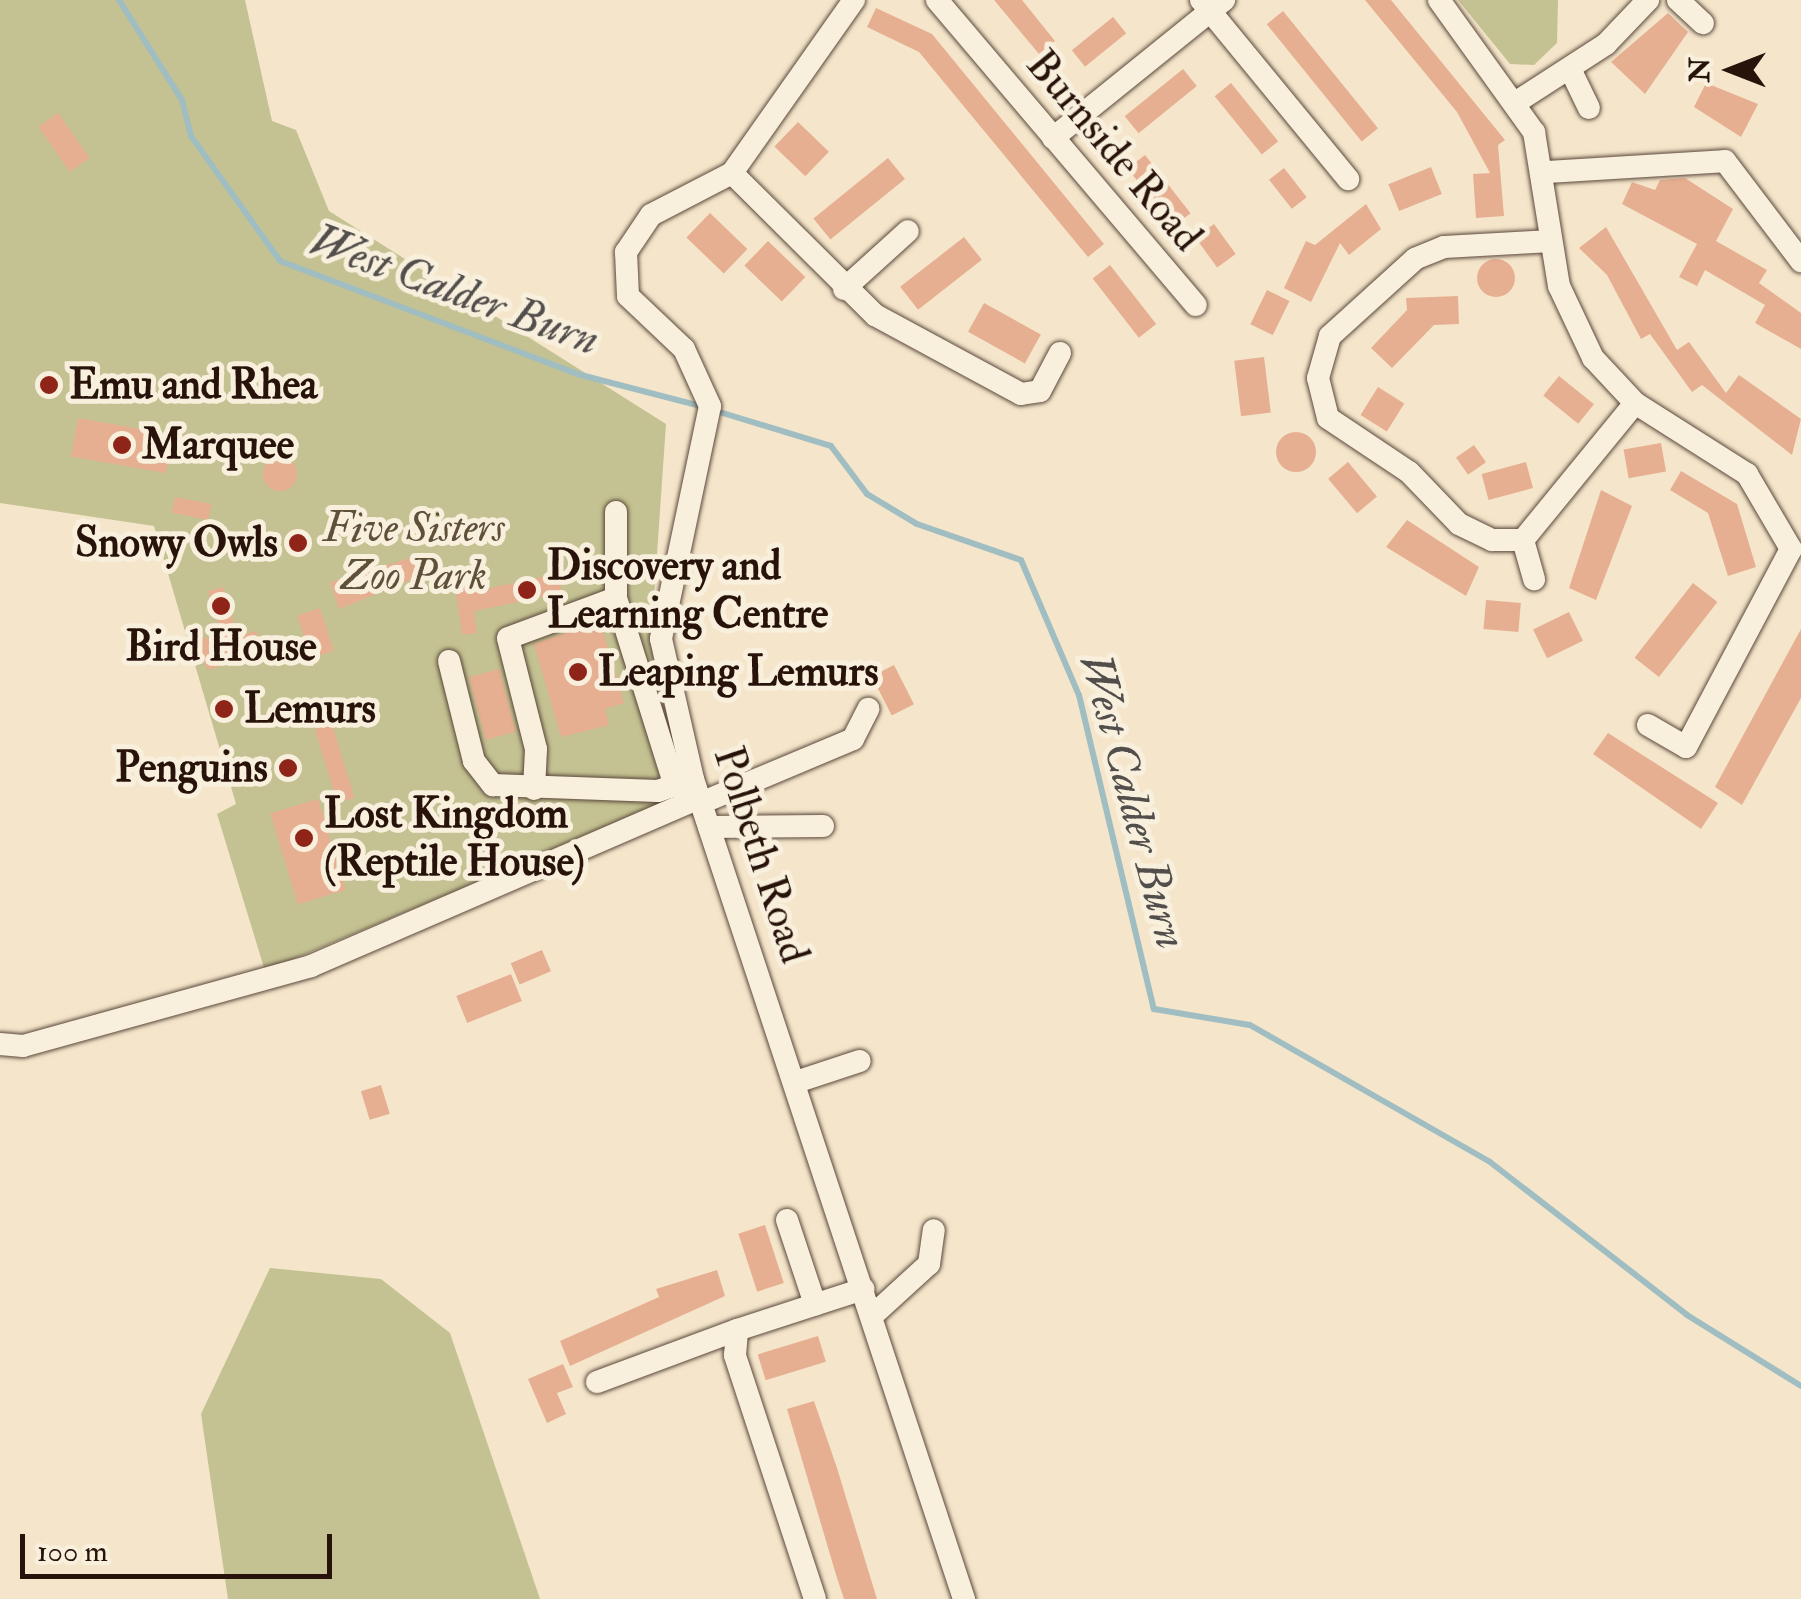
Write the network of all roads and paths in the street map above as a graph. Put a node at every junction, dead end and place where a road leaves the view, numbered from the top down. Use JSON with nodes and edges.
{"nodes":[{"id":1,"x":854,"y":0,"type":"edge"},
{"id":2,"x":937,"y":0,"type":"edge"},
{"id":3,"x":1439,"y":0,"type":"edge"},
{"id":4,"x":1648,"y":0,"type":"edge"},
{"id":5,"x":1678,"y":0,"type":"edge"},
{"id":6,"x":1212,"y":4,"type":"edge"},
{"id":7,"x":1703,"y":23,"type":"dead end"},
{"id":8,"x":1571,"y":71,"type":"junction"},
{"id":9,"x":1518,"y":101,"type":"junction"},
{"id":10,"x":1589,"y":108,"type":"dead end"},
{"id":11,"x":1053,"y":138,"type":"junction"},
{"id":12,"x":1546,"y":172,"type":"junction"},
{"id":13,"x":732,"y":173,"type":"junction"},
{"id":14,"x":1348,"y":179,"type":"dead end"},
{"id":15,"x":908,"y":231,"type":"dead end"},
{"id":16,"x":1551,"y":241,"type":"junction"},
{"id":17,"x":1800,"y":257,"type":"edge"},
{"id":18,"x":844,"y":290,"type":"junction"},
{"id":19,"x":1196,"y":304,"type":"dead end"},
{"id":20,"x":1060,"y":353,"type":"dead end"},
{"id":21,"x":1634,"y":403,"type":"junction"},
{"id":22,"x":616,"y":512,"type":"dead end"},
{"id":23,"x":1522,"y":540,"type":"junction"},
{"id":24,"x":1796,"y":557,"type":"edge"},
{"id":25,"x":1534,"y":579,"type":"dead end"},
{"id":26,"x":616,"y":598,"type":"junction"},
{"id":27,"x":448,"y":661,"type":"dead end"},
{"id":28,"x":868,"y":709,"type":"dead end"},
{"id":29,"x":1648,"y":725,"type":"dead end"},
{"id":30,"x":534,"y":789,"type":"junction"},
{"id":31,"x":692,"y":791,"type":"junction"},
{"id":32,"x":824,"y":826,"type":"dead end"},
{"id":33,"x":709,"y":827,"type":"junction"},
{"id":34,"x":0,"y":1044,"type":"edge"},
{"id":35,"x":860,"y":1061,"type":"dead end"},
{"id":36,"x":796,"y":1082,"type":"junction"},
{"id":37,"x":788,"y":1220,"type":"dead end"},
{"id":38,"x":934,"y":1230,"type":"dead end"},
{"id":39,"x":863,"y":1289,"type":"junction"},
{"id":40,"x":815,"y":1304,"type":"junction"},
{"id":41,"x":872,"y":1316,"type":"junction"},
{"id":42,"x":737,"y":1330,"type":"junction"},
{"id":43,"x":597,"y":1382,"type":"dead end"},
{"id":44,"x":815,"y":1599,"type":"edge"},
{"id":45,"x":964,"y":1599,"type":"edge"}],
"edges":[{"from":1,"to":13,"type":"street","name":"Polbeth Road"},
{"from":2,"to":11,"type":"street","name":"Burnside Road"},
{"from":3,"to":9,"type":"street"},
{"from":4,"to":8,"type":"street"},
{"from":5,"to":7,"type":"street"},
{"from":6,"to":11,"type":"street"},
{"from":6,"to":14,"type":"street"},
{"from":8,"to":9,"type":"street"},
{"from":8,"to":10,"type":"street"},
{"from":9,"to":12,"type":"street"},
{"from":11,"to":19,"type":"street","name":"Burnside Road"},
{"from":12,"to":16,"type":"street"},
{"from":12,"to":17,"type":"street"},
{"from":13,"to":18,"type":"street"},
{"from":13,"to":31,"type":"street","name":"Polbeth Road"},
{"from":15,"to":18,"type":"street"},
{"from":16,"to":21,"type":"street"},
{"from":16,"to":23,"type":"street"},
{"from":18,"to":20,"type":"street"},
{"from":21,"to":23,"type":"street"},
{"from":21,"to":24,"type":"street"},
{"from":22,"to":26,"type":"street"},
{"from":23,"to":25,"type":"street"},
{"from":24,"to":29,"type":"street"},
{"from":26,"to":30,"type":"street"},
{"from":26,"to":31,"type":"street"},
{"from":27,"to":30,"type":"street"},
{"from":28,"to":31,"type":"street"},
{"from":30,"to":31,"type":"street"},
{"from":31,"to":33,"type":"street","name":"Polbeth Road"},
{"from":31,"to":34,"type":"street"},
{"from":32,"to":33,"type":"street"},
{"from":33,"to":36,"type":"street","name":"Polbeth Road"},
{"from":35,"to":36,"type":"street"},
{"from":36,"to":39,"type":"street","name":"Polbeth Road"},
{"from":37,"to":40,"type":"street"},
{"from":38,"to":41,"type":"street"},
{"from":39,"to":40,"type":"street"},
{"from":39,"to":41,"type":"street","name":"Polbeth Road"},
{"from":40,"to":42,"type":"street"},
{"from":41,"to":45,"type":"street","name":"Polbeth Road"},
{"from":42,"to":43,"type":"street"},
{"from":42,"to":44,"type":"street"}]}
